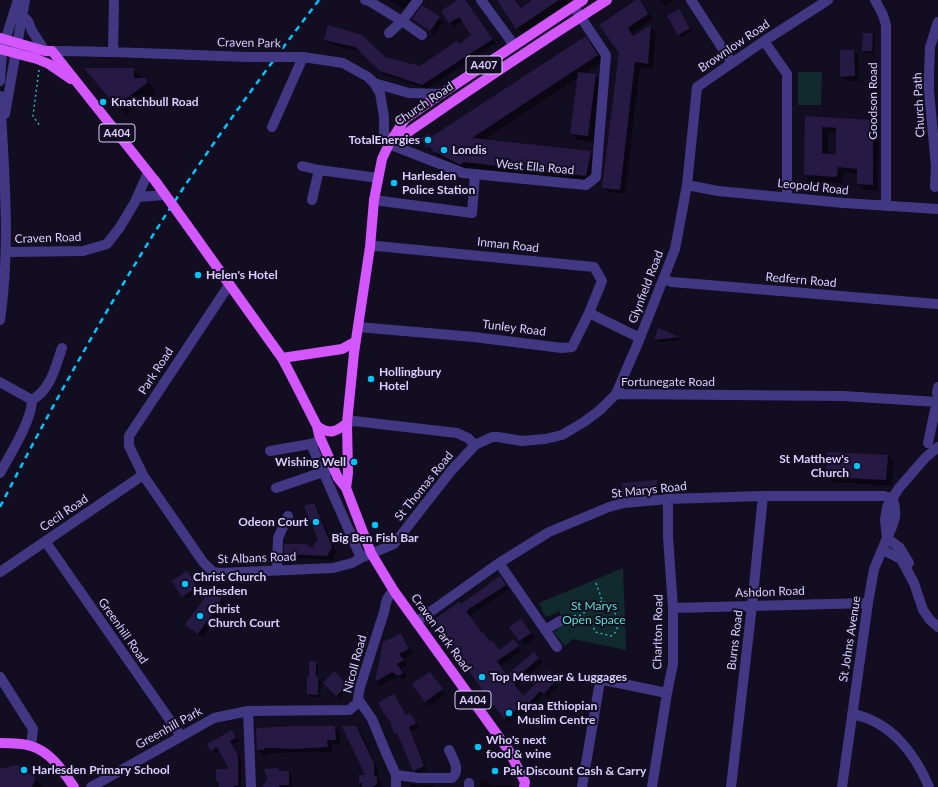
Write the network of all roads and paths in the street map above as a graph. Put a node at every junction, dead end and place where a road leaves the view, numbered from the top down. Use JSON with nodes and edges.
{"nodes":[{"id":1,"x":18,"y":0,"type":"edge"},
{"id":2,"x":24,"y":0,"type":"edge"},
{"id":3,"x":114,"y":0,"type":"edge"},
{"id":4,"x":366,"y":0,"type":"edge"},
{"id":5,"x":418,"y":0,"type":"edge"},
{"id":6,"x":481,"y":0,"type":"edge"},
{"id":7,"x":583,"y":0,"type":"edge"},
{"id":8,"x":607,"y":0,"type":"edge"},
{"id":9,"x":691,"y":0,"type":"edge"},
{"id":10,"x":828,"y":0,"type":"edge"},
{"id":11,"x":875,"y":0,"type":"edge"},
{"id":12,"x":574,"y":7,"type":"junction"},
{"id":13,"x":22,"y":15,"type":"junction"},
{"id":14,"x":580,"y":17,"type":"junction"},
{"id":15,"x":402,"y":21,"type":"junction"},
{"id":16,"x":938,"y":22,"type":"edge"},
{"id":17,"x":389,"y":33,"type":"dead end"},
{"id":18,"x":422,"y":35,"type":"dead end"},
{"id":19,"x":3,"y":39,"type":"edge"},
{"id":20,"x":764,"y":41,"type":"junction"},
{"id":21,"x":18,"y":42,"type":"junction"},
{"id":22,"x":514,"y":45,"type":"junction"},
{"id":23,"x":1,"y":49,"type":"edge"},
{"id":24,"x":48,"y":51,"type":"junction"},
{"id":25,"x":113,"y":51,"type":"junction"},
{"id":26,"x":16,"y":53,"type":"junction"},
{"id":27,"x":303,"y":57,"type":"junction"},
{"id":28,"x":732,"y":63,"type":"junction"},
{"id":29,"x":39,"y":67,"type":"dead end"},
{"id":30,"x":0,"y":81,"type":"edge"},
{"id":31,"x":374,"y":83,"type":"junction"},
{"id":32,"x":78,"y":84,"type":"junction"},
{"id":33,"x":441,"y":94,"type":"junction"},
{"id":34,"x":0,"y":96,"type":"edge"},
{"id":35,"x":40,"y":126,"type":"dead end"},
{"id":36,"x":272,"y":127,"type":"dead end"},
{"id":37,"x":2,"y":130,"type":"junction"},
{"id":38,"x":391,"y":141,"type":"junction"},
{"id":39,"x":2,"y":165,"type":"edge"},
{"id":40,"x":302,"y":166,"type":"dead end"},
{"id":41,"x":319,"y":170,"type":"junction"},
{"id":42,"x":148,"y":173,"type":"junction"},
{"id":43,"x":475,"y":175,"type":"junction"},
{"id":44,"x":378,"y":178,"type":"junction"},
{"id":45,"x":687,"y":185,"type":"junction"},
{"id":46,"x":935,"y":187,"type":"dead end"},
{"id":47,"x":165,"y":195,"type":"junction"},
{"id":48,"x":138,"y":197,"type":"junction"},
{"id":49,"x":787,"y":197,"type":"junction"},
{"id":50,"x":312,"y":200,"type":"dead end"},
{"id":51,"x":374,"y":200,"type":"junction"},
{"id":52,"x":886,"y":206,"type":"junction"},
{"id":53,"x":938,"y":209,"type":"edge"},
{"id":54,"x":370,"y":247,"type":"junction"},
{"id":55,"x":6,"y":252,"type":"junction"},
{"id":56,"x":663,"y":280,"type":"junction"},
{"id":57,"x":229,"y":284,"type":"junction"},
{"id":58,"x":2,"y":295,"type":"edge"},
{"id":59,"x":937,"y":304,"type":"dead end"},
{"id":60,"x":589,"y":313,"type":"junction"},
{"id":61,"x":0,"y":320,"type":"edge"},
{"id":62,"x":358,"y":327,"type":"junction"},
{"id":63,"x":640,"y":338,"type":"junction"},
{"id":64,"x":355,"y":342,"type":"junction"},
{"id":65,"x":62,"y":348,"type":"dead end"},
{"id":66,"x":342,"y":349,"type":"junction"},
{"id":67,"x":302,"y":355,"type":"junction"},
{"id":68,"x":282,"y":358,"type":"junction"},
{"id":69,"x":354,"y":360,"type":"junction"},
{"id":70,"x":291,"y":375,"type":"junction"},
{"id":71,"x":0,"y":382,"type":"edge"},
{"id":72,"x":616,"y":394,"type":"junction"},
{"id":73,"x":937,"y":398,"type":"edge"},
{"id":74,"x":32,"y":400,"type":"junction"},
{"id":75,"x":348,"y":423,"type":"junction"},
{"id":76,"x":317,"y":426,"type":"junction"},
{"id":77,"x":321,"y":440,"type":"junction"},
{"id":78,"x":928,"y":443,"type":"dead end"},
{"id":79,"x":311,"y":444,"type":"junction"},
{"id":80,"x":475,"y":445,"type":"junction"},
{"id":81,"x":938,"y":447,"type":"edge"},
{"id":82,"x":270,"y":451,"type":"dead end"},
{"id":83,"x":334,"y":468,"type":"junction"},
{"id":84,"x":324,"y":472,"type":"junction"},
{"id":85,"x":0,"y":473,"type":"edge"},
{"id":86,"x":143,"y":475,"type":"junction"},
{"id":87,"x":276,"y":488,"type":"dead end"},
{"id":88,"x":346,"y":488,"type":"junction"},
{"id":89,"x":762,"y":496,"type":"junction"},
{"id":90,"x":668,"y":499,"type":"junction"},
{"id":91,"x":893,"y":499,"type":"junction"},
{"id":92,"x":288,"y":516,"type":"dead end"},
{"id":93,"x":887,"y":538,"type":"junction"},
{"id":94,"x":45,"y":541,"type":"junction"},
{"id":95,"x":394,"y":544,"type":"joint"},
{"id":96,"x":883,"y":550,"type":"junction"},
{"id":97,"x":371,"y":554,"type":"junction"},
{"id":98,"x":361,"y":558,"type":"junction"},
{"id":99,"x":499,"y":563,"type":"junction"},
{"id":100,"x":276,"y":570,"type":"junction"},
{"id":101,"x":0,"y":572,"type":"edge"},
{"id":102,"x":596,"y":583,"type":"dead end"},
{"id":103,"x":914,"y":583,"type":"junction"},
{"id":104,"x":394,"y":591,"type":"junction"},
{"id":105,"x":602,"y":601,"type":"junction"},
{"id":106,"x":868,"y":602,"type":"junction"},
{"id":107,"x":752,"y":606,"type":"junction"},
{"id":108,"x":673,"y":608,"type":"junction"},
{"id":109,"x":580,"y":616,"type":"junction"},
{"id":110,"x":564,"y":619,"type":"joint"},
{"id":111,"x":416,"y":622,"type":"junction"},
{"id":112,"x":938,"y":627,"type":"edge"},
{"id":113,"x":545,"y":630,"type":"junction"},
{"id":114,"x":557,"y":647,"type":"dead end"},
{"id":115,"x":0,"y":677,"type":"edge"},
{"id":116,"x":667,"y":693,"type":"junction"},
{"id":117,"x":359,"y":702,"type":"junction"},
{"id":118,"x":248,"y":711,"type":"junction"},
{"id":119,"x":852,"y":714,"type":"junction"},
{"id":120,"x":180,"y":736,"type":"junction"},
{"id":121,"x":0,"y":743,"type":"edge"},
{"id":122,"x":31,"y":746,"type":"junction"},
{"id":123,"x":449,"y":750,"type":"dead end"},
{"id":124,"x":396,"y":775,"type":"junction"},
{"id":125,"x":527,"y":785,"type":"edge"},
{"id":126,"x":74,"y":787,"type":"edge"},
{"id":127,"x":91,"y":787,"type":"edge"},
{"id":128,"x":251,"y":787,"type":"edge"},
{"id":129,"x":396,"y":787,"type":"edge"},
{"id":130,"x":582,"y":787,"type":"edge"},
{"id":131,"x":652,"y":787,"type":"edge"},
{"id":132,"x":731,"y":787,"type":"edge"},
{"id":133,"x":842,"y":787,"type":"edge"},
{"id":134,"x":929,"y":787,"type":"edge"}],
"edges":[{"from":1,"to":19,"type":"street"},
{"from":2,"to":13,"type":"street"},
{"from":3,"to":25,"type":"street"},
{"from":4,"to":15,"type":"street"},
{"from":5,"to":15,"type":"street"},
{"from":6,"to":22,"type":"street"},
{"from":7,"to":12,"type":"main road","name":"Church Road","number":"A407"},
{"from":8,"to":14,"type":"main road","name":"Church Road","number":"A407"},
{"from":9,"to":28,"type":"street"},
{"from":10,"to":20,"type":"street","name":"Brownlow Road"},
{"from":11,"to":52,"type":"street","name":"Goodson Road"},
{"from":12,"to":14,"type":"street","name":"West Ella Road"},
{"from":12,"to":22,"type":"main road","name":"Church Road","number":"A407"},
{"from":13,"to":21,"type":"street"},
{"from":13,"to":24,"type":"street"},
{"from":14,"to":38,"type":"main road","name":"Church Road","number":"A407"},
{"from":14,"to":43,"type":"street","name":"West Ella Road"},
{"from":15,"to":17,"type":"street"},
{"from":15,"to":18,"type":"street"},
{"from":16,"to":46,"type":"street","name":"Church Path"},
{"from":19,"to":21,"type":"main road","name":"Craven Park"},
{"from":19,"to":23,"type":"street"},
{"from":20,"to":28,"type":"street","name":"Brownlow Road"},
{"from":20,"to":49,"type":"street"},
{"from":21,"to":24,"type":"main road","name":"Craven Park"},
{"from":21,"to":26,"type":"street"},
{"from":22,"to":33,"type":"main road","name":"Church Road","number":"A407"},
{"from":23,"to":26,"type":"main road","number":"A404"},
{"from":23,"to":30,"type":"street"},
{"from":24,"to":25,"type":"street","name":"Craven Park"},
{"from":24,"to":32,"type":"main road","number":"A404"},
{"from":25,"to":27,"type":"street","name":"Craven Park","bridge":true},
{"from":26,"to":32,"type":"main road","number":"A404"},
{"from":26,"to":37,"type":"street"},
{"from":27,"to":31,"type":"street","name":"Craven Park"},
{"from":27,"to":36,"type":"street"},
{"from":28,"to":45,"type":"street","name":"Brownlow Road"},
{"from":29,"to":35,"type":"path"},
{"from":31,"to":33,"type":"street"},
{"from":31,"to":38,"type":"street"},
{"from":32,"to":42,"type":"main road","number":"A404"},
{"from":33,"to":38,"type":"main road","name":"Church Road","number":"A407"},
{"from":34,"to":37,"type":"street"},
{"from":37,"to":39,"type":"street"},
{"from":38,"to":43,"type":"street","name":"West Ella Road"},
{"from":38,"to":44,"type":"main road","number":"A407"},
{"from":39,"to":55,"type":"street"},
{"from":40,"to":41,"type":"street"},
{"from":41,"to":44,"type":"street"},
{"from":41,"to":50,"type":"street"},
{"from":42,"to":47,"type":"main road","number":"A404","bridge":true},
{"from":42,"to":48,"type":"street","name":"Craven Road"},
{"from":43,"to":51,"type":"street"},
{"from":44,"to":51,"type":"main road","number":"A407"},
{"from":45,"to":49,"type":"street","name":"Leopold Road"},
{"from":45,"to":56,"type":"street","name":"Glynfield Road"},
{"from":47,"to":48,"type":"street"},
{"from":47,"to":57,"type":"main road","number":"A404","bridge":true},
{"from":48,"to":55,"type":"street","name":"Craven Road"},
{"from":49,"to":52,"type":"street","name":"Leopold Road"},
{"from":51,"to":54,"type":"main road","number":"A407"},
{"from":52,"to":53,"type":"street","name":"Leopold Road"},
{"from":54,"to":60,"type":"street","name":"Inman Road"},
{"from":54,"to":62,"type":"main road","number":"A407"},
{"from":55,"to":58,"type":"street"},
{"from":56,"to":59,"type":"street","name":"Redfern Road"},
{"from":56,"to":63,"type":"street","name":"Glynfield Road"},
{"from":57,"to":68,"type":"main road","number":"A404"},
{"from":57,"to":86,"type":"street","name":"Park Road"},
{"from":58,"to":61,"type":"street"},
{"from":60,"to":62,"type":"street","name":"Tunley Road"},
{"from":60,"to":63,"type":"street"},
{"from":62,"to":64,"type":"main road","number":"A407"},
{"from":63,"to":72,"type":"street","name":"Glynfield Road"},
{"from":64,"to":66,"type":"main road"},
{"from":64,"to":69,"type":"main road","number":"A407"},
{"from":65,"to":74,"type":"street"},
{"from":66,"to":67,"type":"main road"},
{"from":66,"to":69,"type":"main road"},
{"from":67,"to":68,"type":"main road"},
{"from":67,"to":70,"type":"main road"},
{"from":68,"to":70,"type":"main road","number":"A404"},
{"from":69,"to":75,"type":"main road","number":"A404"},
{"from":70,"to":76,"type":"main road","number":"A404"},
{"from":71,"to":74,"type":"street"},
{"from":72,"to":73,"type":"street","name":"Fortunegate Road"},
{"from":72,"to":80,"type":"street","name":"Fortunegate Road"},
{"from":73,"to":78,"type":"street"},
{"from":74,"to":85,"type":"street"},
{"from":75,"to":76,"type":"main road"},
{"from":75,"to":80,"type":"street"},
{"from":75,"to":88,"type":"main road","name":"Craven Park Road","number":"A404"},
{"from":76,"to":77,"type":"main road","name":"Craven Park Road","number":"A404"},
{"from":77,"to":79,"type":"street"},
{"from":77,"to":83,"type":"main road","name":"Craven Park Road","number":"A404"},
{"from":79,"to":82,"type":"street"},
{"from":79,"to":84,"type":"street"},
{"from":80,"to":95,"type":"street","name":"St Thomas Road"},
{"from":81,"to":91,"type":"street"},
{"from":83,"to":84,"type":"street"},
{"from":83,"to":88,"type":"main road","name":"Craven Park Road","number":"A404"},
{"from":84,"to":87,"type":"street"},
{"from":84,"to":98,"type":"street"},
{"from":86,"to":94,"type":"street","name":"Cecil Road"},
{"from":86,"to":100,"type":"street","name":"St Albans Road"},
{"from":88,"to":97,"type":"main road","name":"Craven Park Road","number":"A404"},
{"from":89,"to":90,"type":"street","name":"St Marys Road"},
{"from":89,"to":91,"type":"street","name":"St Marys Road"},
{"from":89,"to":107,"type":"street","name":"Burns Road"},
{"from":90,"to":99,"type":"street","name":"St Marys Road"},
{"from":90,"to":108,"type":"street","name":"Charlton Road"},
{"from":91,"to":93,"type":"street","name":"St Johns Avenue"},
{"from":92,"to":100,"type":"street"},
{"from":93,"to":96,"type":"street","name":"St Johns Avenue"},
{"from":93,"to":103,"type":"street"},
{"from":94,"to":101,"type":"street","name":"Cecil Road"},
{"from":94,"to":120,"type":"street","name":"Greenhill Road"},
{"from":95,"to":97,"type":"street","name":"St Albans Road"},
{"from":96,"to":103,"type":"street"},
{"from":96,"to":106,"type":"street","name":"St Johns Avenue"},
{"from":97,"to":98,"type":"street","name":"St Albans Road"},
{"from":97,"to":104,"type":"main road","name":"Craven Park Road","number":"A404"},
{"from":98,"to":100,"type":"street","name":"St Albans Road"},
{"from":99,"to":111,"type":"street","name":"St Marys Road"},
{"from":99,"to":113,"type":"street"},
{"from":102,"to":105,"type":"path"},
{"from":103,"to":112,"type":"street"},
{"from":104,"to":111,"type":"main road","name":"Craven Park Road","number":"A404"},
{"from":104,"to":117,"type":"street","name":"Nicoll Road"},
{"from":105,"to":109,"type":"path"},
{"from":105,"to":109,"type":"path"},
{"from":106,"to":107,"type":"street","name":"Ashdon Road"},
{"from":106,"to":119,"type":"street","name":"St Johns Avenue"},
{"from":107,"to":108,"type":"street","name":"Ashdon Road"},
{"from":107,"to":132,"type":"street","name":"Burns Road"},
{"from":108,"to":116,"type":"street","name":"Charlton Road"},
{"from":109,"to":110,"type":"path"},
{"from":110,"to":113,"type":"street"},
{"from":111,"to":125,"type":"main road","name":"Craven Park Road","number":"A404"},
{"from":113,"to":114,"type":"street"},
{"from":115,"to":122,"type":"street"},
{"from":116,"to":130,"type":"street"},
{"from":116,"to":131,"type":"street","name":"Charlton Road"},
{"from":117,"to":118,"type":"street","name":"Greenhill Park"},
{"from":117,"to":124,"type":"street","name":"Nicoll Road"},
{"from":118,"to":120,"type":"street","name":"Greenhill Park"},
{"from":118,"to":128,"type":"street"},
{"from":119,"to":133,"type":"street","name":"St Johns Avenue"},
{"from":119,"to":134,"type":"street"},
{"from":120,"to":127,"type":"street","name":"Greenhill Park"},
{"from":121,"to":122,"type":"main road"},
{"from":122,"to":126,"type":"main road"},
{"from":123,"to":124,"type":"street"},
{"from":124,"to":129,"type":"street","name":"Nicoll Road"}]}
